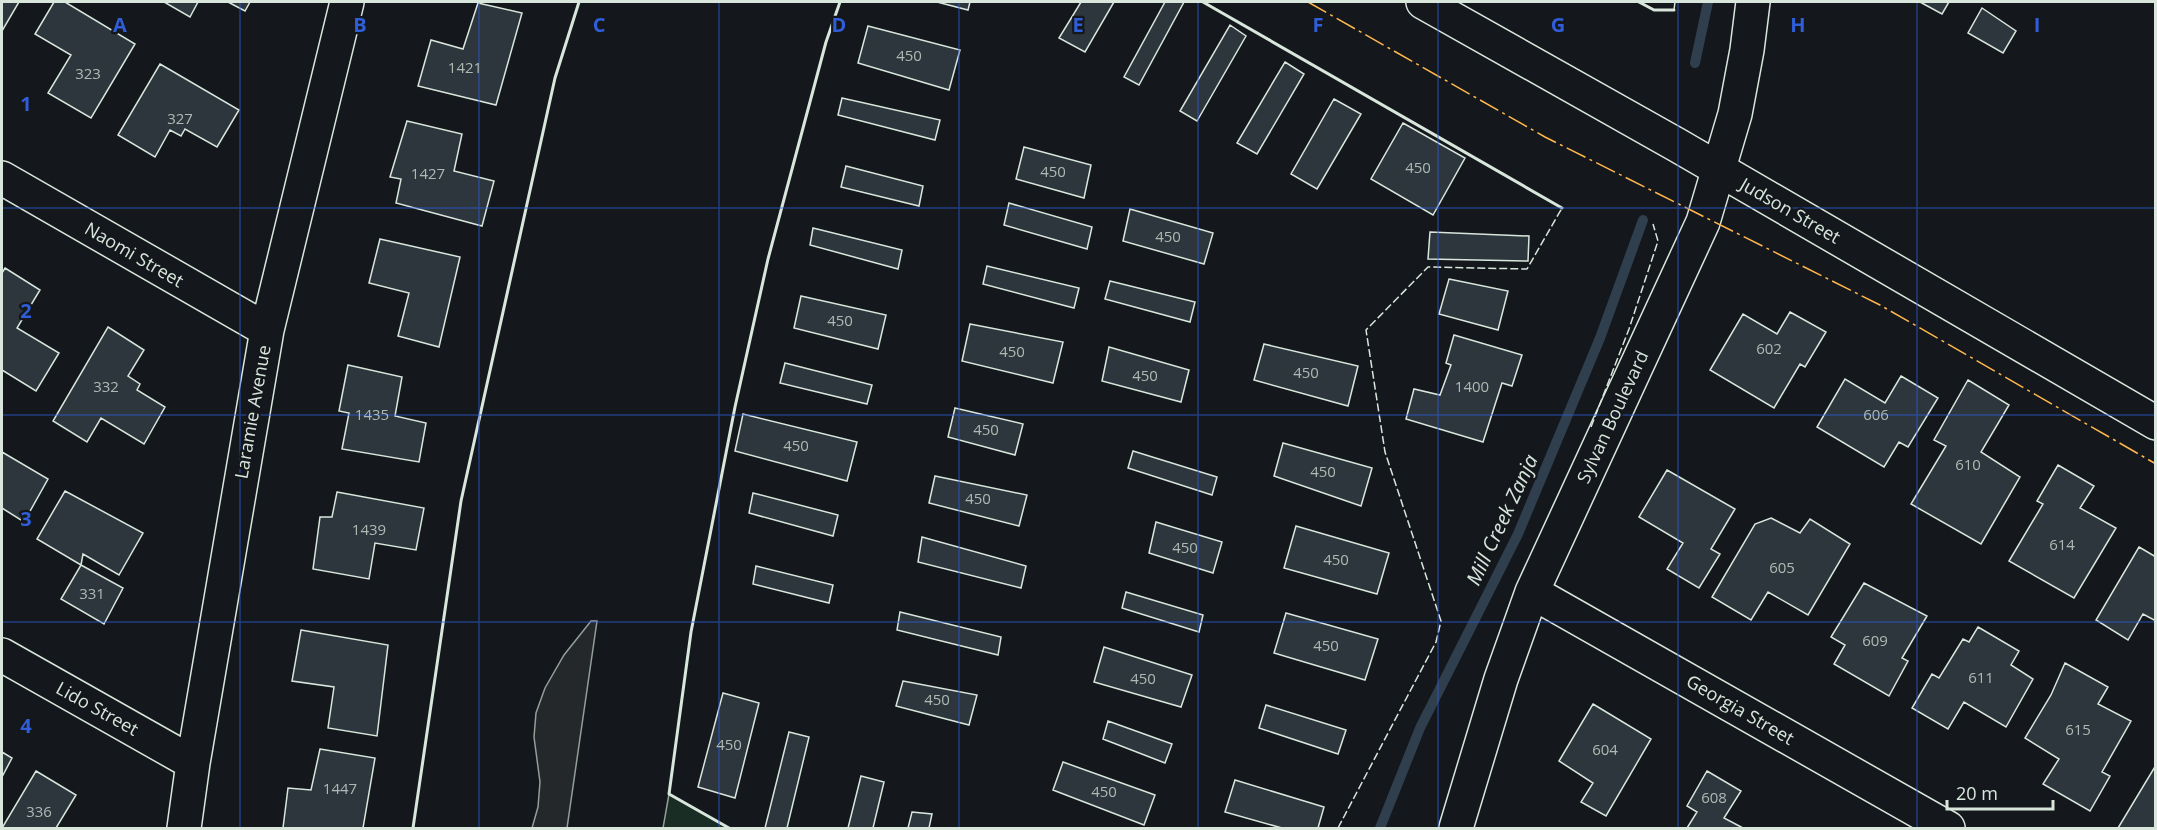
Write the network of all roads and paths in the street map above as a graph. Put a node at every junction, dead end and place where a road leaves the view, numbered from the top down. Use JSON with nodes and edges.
{"nodes":[{"id":1,"x":347,"y":2,"type":"edge"},
{"id":2,"x":1423,"y":2,"type":"edge"},
{"id":3,"x":1753,"y":2,"type":"edge"},
{"id":4,"x":1719,"y":170,"type":"junction"},
{"id":5,"x":2,"y":178,"type":"edge"},
{"id":6,"x":267,"y":330,"type":"junction"},
{"id":7,"x":2156,"y":423,"type":"edge"},
{"id":8,"x":1532,"y":592,"type":"junction"},
{"id":9,"x":2,"y":656,"type":"edge"},
{"id":10,"x":193,"y":764,"type":"junction"},
{"id":11,"x":184,"y":828,"type":"edge"},
{"id":12,"x":1456,"y":828,"type":"edge"},
{"id":13,"x":1948,"y":828,"type":"edge"}],
"edges":[{"from":1,"to":6,"type":"street","name":"Laramie Avenue"},
{"from":2,"to":4,"type":"street","name":"Judson Street"},
{"from":3,"to":4,"type":"street","name":"Sylvan Boulevard"},
{"from":4,"to":7,"type":"street","name":"Judson Street"},
{"from":4,"to":8,"type":"street","name":"Sylvan Boulevard"},
{"from":5,"to":6,"type":"street","name":"Naomi Street"},
{"from":6,"to":10,"type":"street","name":"Laramie Avenue"},
{"from":8,"to":12,"type":"street","name":"Sylvan Boulevard"},
{"from":8,"to":13,"type":"street","name":"Georgia Street"},
{"from":9,"to":10,"type":"street","name":"Lido Street"},
{"from":10,"to":11,"type":"street","name":"Laramie Avenue"}]}
